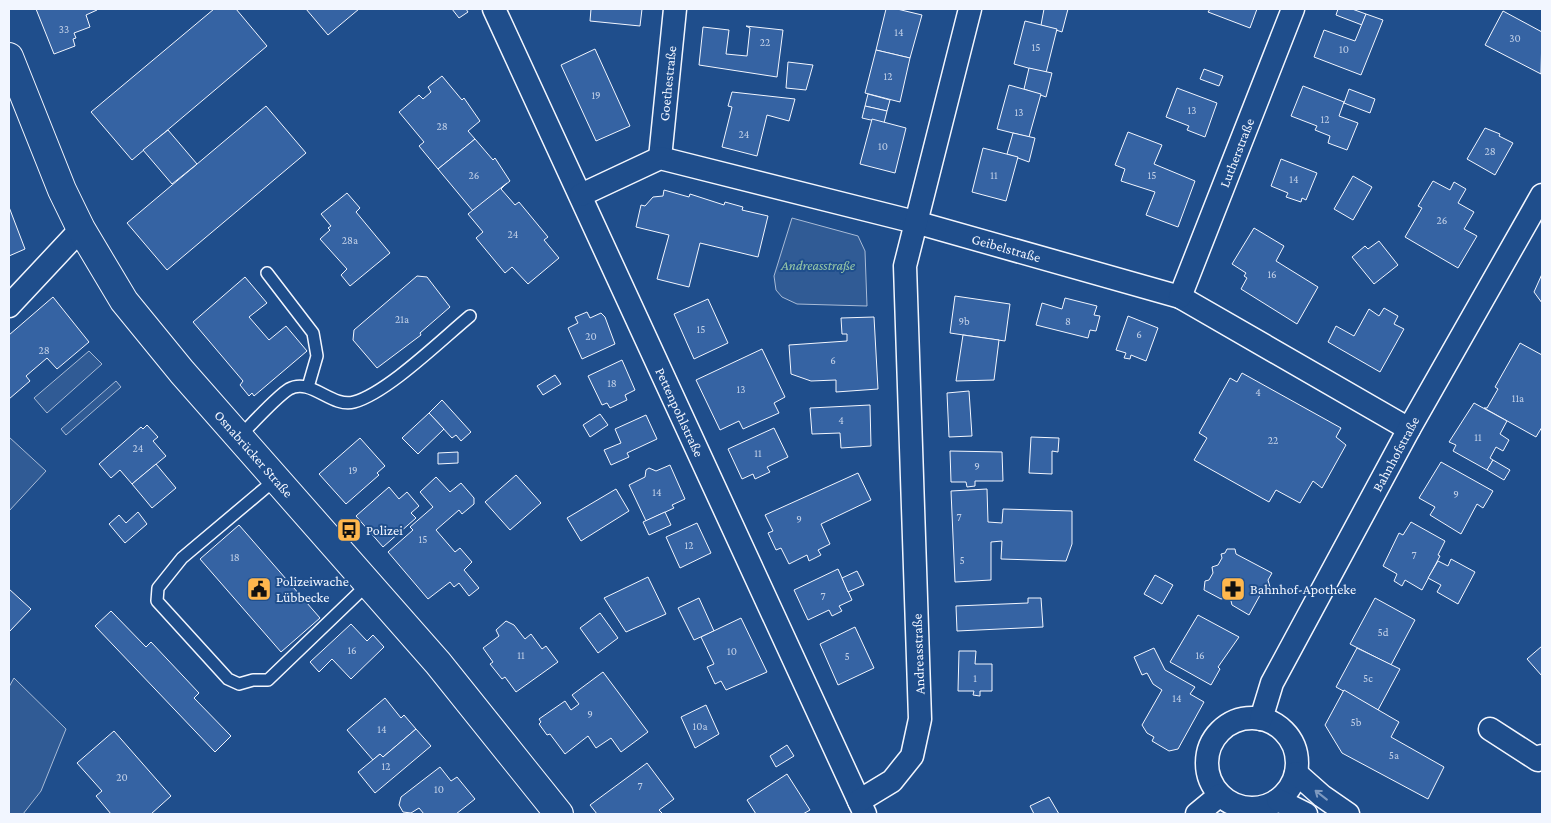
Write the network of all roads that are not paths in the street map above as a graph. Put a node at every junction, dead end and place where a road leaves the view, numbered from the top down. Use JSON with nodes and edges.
{"nodes":[{"id":1,"x":494,"y":9,"type":"edge"},
{"id":2,"x":675,"y":9,"type":"edge"},
{"id":3,"x":970,"y":9,"type":"edge"},
{"id":4,"x":1293,"y":9,"type":"edge"},
{"id":5,"x":9,"y":57,"type":"edge"},
{"id":6,"x":660,"y":158,"type":"junction"},
{"id":7,"x":580,"y":195,"type":"junction"},
{"id":8,"x":1542,"y":195,"type":"edge"},
{"id":9,"x":916,"y":222,"type":"junction"},
{"id":10,"x":81,"y":229,"type":"junction"},
{"id":11,"x":267,"y":273,"type":"dead end"},
{"id":12,"x":1180,"y":297,"type":"junction"},
{"id":13,"x":9,"y":306,"type":"edge"},
{"id":14,"x":470,"y":316,"type":"dead end"},
{"id":15,"x":308,"y":386,"type":"junction"},
{"id":16,"x":1409,"y":429,"type":"junction"},
{"id":17,"x":238,"y":437,"type":"junction"},
{"id":18,"x":276,"y":479,"type":"junction"},
{"id":19,"x":368,"y":584,"type":"junction"},
{"id":20,"x":1261,"y":718,"type":"junction"},
{"id":21,"x":1490,"y":729,"type":"dead end"},
{"id":22,"x":1542,"y":756,"type":"edge"},
{"id":23,"x":1296,"y":773,"type":"junction"},
{"id":24,"x":1220,"y":795,"type":"junction"},
{"id":25,"x":1278,"y":800,"type":"junction"},
{"id":26,"x":862,"y":808,"type":"edge"},
{"id":27,"x":558,"y":814,"type":"edge"},
{"id":28,"x":1197,"y":814,"type":"edge"},
{"id":29,"x":1306,"y":814,"type":"edge"},
{"id":30,"x":1348,"y":814,"type":"edge"}],
"edges":[{"from":1,"to":7,"type":"street","name":"Pettenpohlstraße"},
{"from":2,"to":6,"type":"street","name":"Goethestraße"},
{"from":3,"to":9,"type":"street","name":"Andreasstraße"},
{"from":4,"to":12,"type":"street","name":"Lutherstraße"},
{"from":5,"to":10,"type":"street","name":"Osnabrücker Straße"},
{"from":6,"to":7,"type":"street"},
{"from":6,"to":9,"type":"street","name":"Geibelstraße"},
{"from":7,"to":26,"type":"street","name":"Pettenpohlstraße"},
{"from":8,"to":16,"type":"street","name":"Bahnhofstraße"},
{"from":9,"to":12,"type":"street","name":"Geibelstraße"},
{"from":9,"to":26,"type":"street","name":"Andreasstraße"},
{"from":10,"to":13,"type":"street"},
{"from":10,"to":17,"type":"street","name":"Osnabrücker Straße"},
{"from":11,"to":15,"type":"lane"},
{"from":12,"to":16,"type":"street","name":"Geibelstraße"},
{"from":14,"to":15,"type":"lane"},
{"from":15,"to":17,"type":"lane"},
{"from":16,"to":20,"type":"street","name":"Bahnhofstraße"},
{"from":17,"to":18,"type":"street","name":"Osnabrücker Straße"},
{"from":18,"to":19,"type":"street","name":"Osnabrücker Straße"},
{"from":18,"to":19,"type":"lane"},
{"from":19,"to":27,"type":"street","name":"Osnabrücker Straße"},
{"from":20,"to":23,"type":"street"},
{"from":20,"to":24,"type":"street"},
{"from":21,"to":22,"type":"street"},
{"from":23,"to":25,"type":"street"},
{"from":30,"to":23,"type":"street","one_way":true},
{"from":24,"to":25,"type":"street"},
{"from":24,"to":28,"type":"street"},
{"from":25,"to":29,"type":"street"}]}
